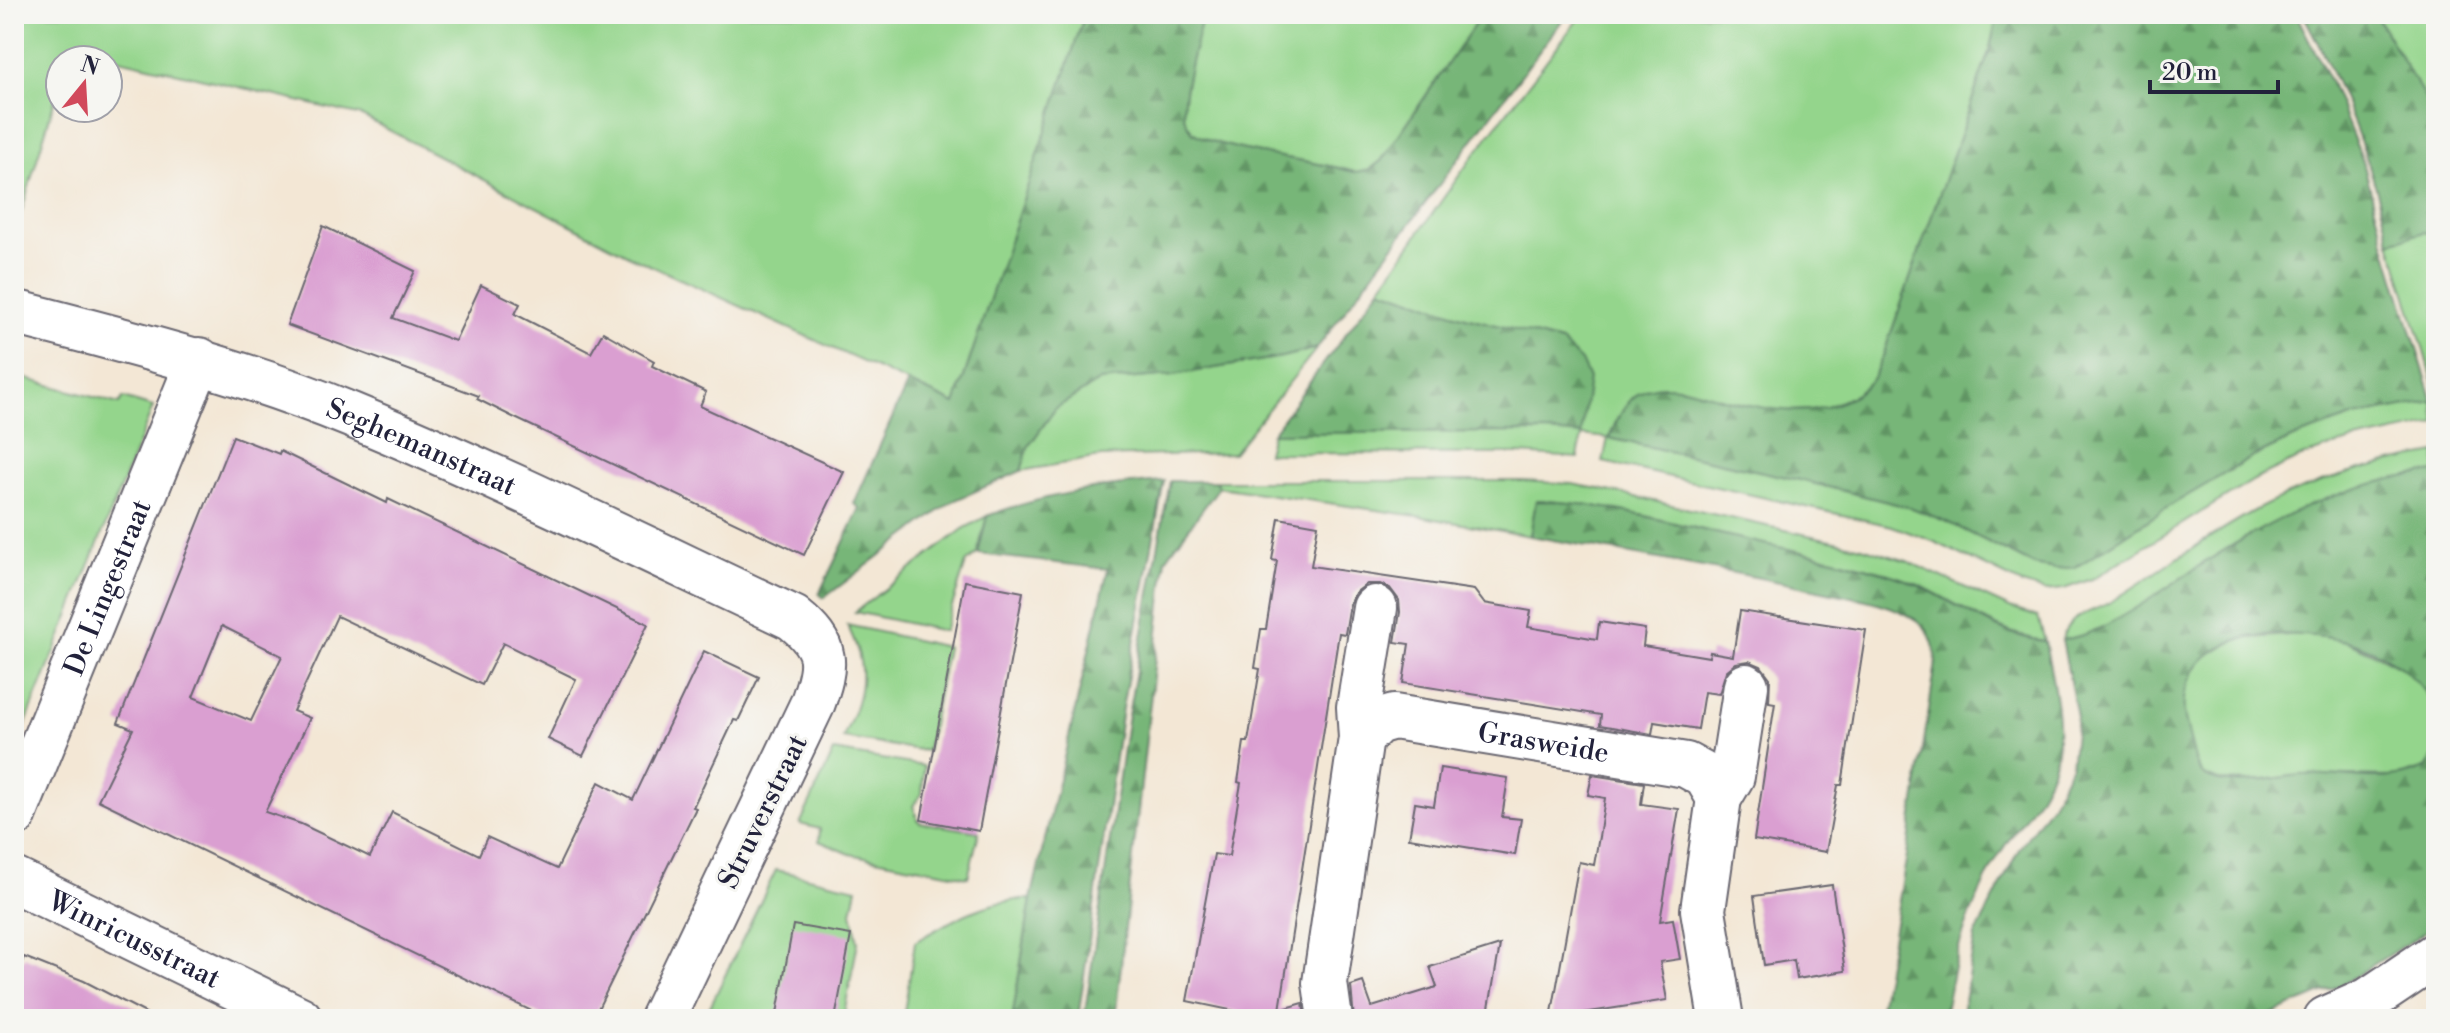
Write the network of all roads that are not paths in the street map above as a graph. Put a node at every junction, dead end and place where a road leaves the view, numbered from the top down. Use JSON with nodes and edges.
{"nodes":[{"id":1,"x":14,"y":312,"type":"edge"},
{"id":2,"x":199,"y":360,"type":"junction"},
{"id":3,"x":1375,"y":608,"type":"dead end"},
{"id":4,"x":822,"y":621,"type":"joint"},
{"id":5,"x":1746,"y":686,"type":"dead end"},
{"id":6,"x":1361,"y":738,"type":"junction"},
{"id":7,"x":1719,"y":798,"type":"junction"},
{"id":8,"x":14,"y":815,"type":"edge"},
{"id":9,"x":14,"y":880,"type":"edge"},
{"id":10,"x":2436,"y":955,"type":"edge"},
{"id":11,"x":300,"y":1019,"type":"edge"},
{"id":12,"x":662,"y":1019,"type":"edge"},
{"id":13,"x":1330,"y":1019,"type":"edge"},
{"id":14,"x":1721,"y":1019,"type":"edge"},
{"id":15,"x":2326,"y":1019,"type":"edge"}],
"edges":[{"from":1,"to":2,"type":"street","name":"Seghemanstraat"},
{"from":2,"to":4,"type":"street","name":"Seghemanstraat"},
{"from":2,"to":8,"type":"street","name":"De Lingestraat"},
{"from":3,"to":6,"type":"street"},
{"from":4,"to":12,"type":"street","name":"Struverstraat"},
{"from":5,"to":7,"type":"street"},
{"from":6,"to":7,"type":"street","name":"Grasweide"},
{"from":6,"to":13,"type":"street"},
{"from":7,"to":14,"type":"street"},
{"from":9,"to":11,"type":"street","name":"Winricusstraat"},
{"from":10,"to":15,"type":"street"}]}
